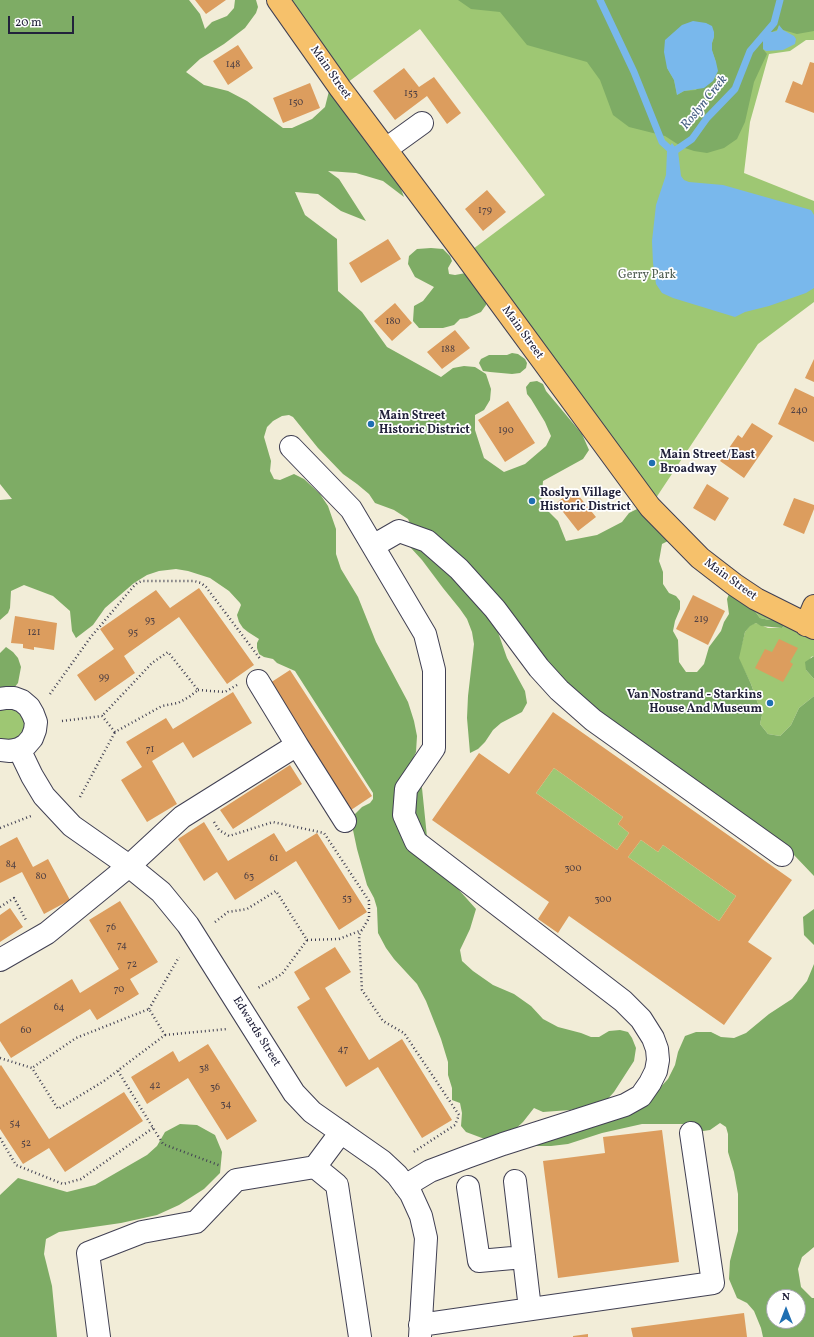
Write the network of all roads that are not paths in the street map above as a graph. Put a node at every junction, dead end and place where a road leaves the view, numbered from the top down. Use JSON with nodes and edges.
{"nodes":[{"id":1,"x":278,"y":0,"type":"edge"},
{"id":2,"x":422,"y":123,"type":"dead end"},
{"id":3,"x":386,"y":149,"type":"junction"},
{"id":4,"x":291,"y":447,"type":"dead end"},
{"id":5,"x":373,"y":546,"type":"junction"},
{"id":6,"x":811,"y":620,"type":"edge"},
{"id":7,"x":258,"y":681,"type":"road end"},
{"id":8,"x":0,"y":699,"type":"edge"},
{"id":9,"x":297,"y":744,"type":"junction"},
{"id":10,"x":10,"y":750,"type":"edge"},
{"id":11,"x":345,"y":821,"type":"dead end"},
{"id":12,"x":782,"y":855,"type":"dead end"},
{"id":13,"x":129,"y":866,"type":"junction"},
{"id":14,"x":0,"y":960,"type":"edge"},
{"id":15,"x":340,"y":1132,"type":"junction"},
{"id":16,"x":691,"y":1133,"type":"dead end"},
{"id":17,"x":314,"y":1167,"type":"junction"},
{"id":18,"x":515,"y":1181,"type":"dead end"},
{"id":19,"x":405,"y":1186,"type":"junction"},
{"id":20,"x":468,"y":1187,"type":"dead end"},
{"id":21,"x":524,"y":1257,"type":"junction"},
{"id":22,"x":530,"y":1309,"type":"junction"},
{"id":23,"x":420,"y":1331,"type":"edge"},
{"id":24,"x":99,"y":1337,"type":"edge"},
{"id":25,"x":360,"y":1337,"type":"edge"}],
"edges":[{"from":1,"to":3,"type":"main road","name":"Main Street"},
{"from":2,"to":3,"type":"street"},
{"from":3,"to":6,"type":"main road","name":"Main Street"},
{"from":4,"to":5,"type":"street"},
{"from":5,"to":12,"type":"street"},
{"from":5,"to":19,"type":"street"},
{"from":7,"to":9,"type":"street"},
{"from":8,"to":10,"type":"street","name":"Edwards Street"},
{"from":9,"to":11,"type":"street"},
{"from":9,"to":13,"type":"street"},
{"from":10,"to":13,"type":"street","name":"Edwards Street"},
{"from":13,"to":14,"type":"street"},
{"from":13,"to":15,"type":"street","name":"Edwards Street"},
{"from":15,"to":17,"type":"street"},
{"from":15,"to":19,"type":"street","name":"Edwards Street"},
{"from":16,"to":22,"type":"street"},
{"from":17,"to":24,"type":"street"},
{"from":17,"to":25,"type":"street"},
{"from":18,"to":21,"type":"street"},
{"from":19,"to":23,"type":"street","name":"Edwards Street"},
{"from":20,"to":21,"type":"street"},
{"from":21,"to":22,"type":"street"},
{"from":22,"to":23,"type":"street"}]}
